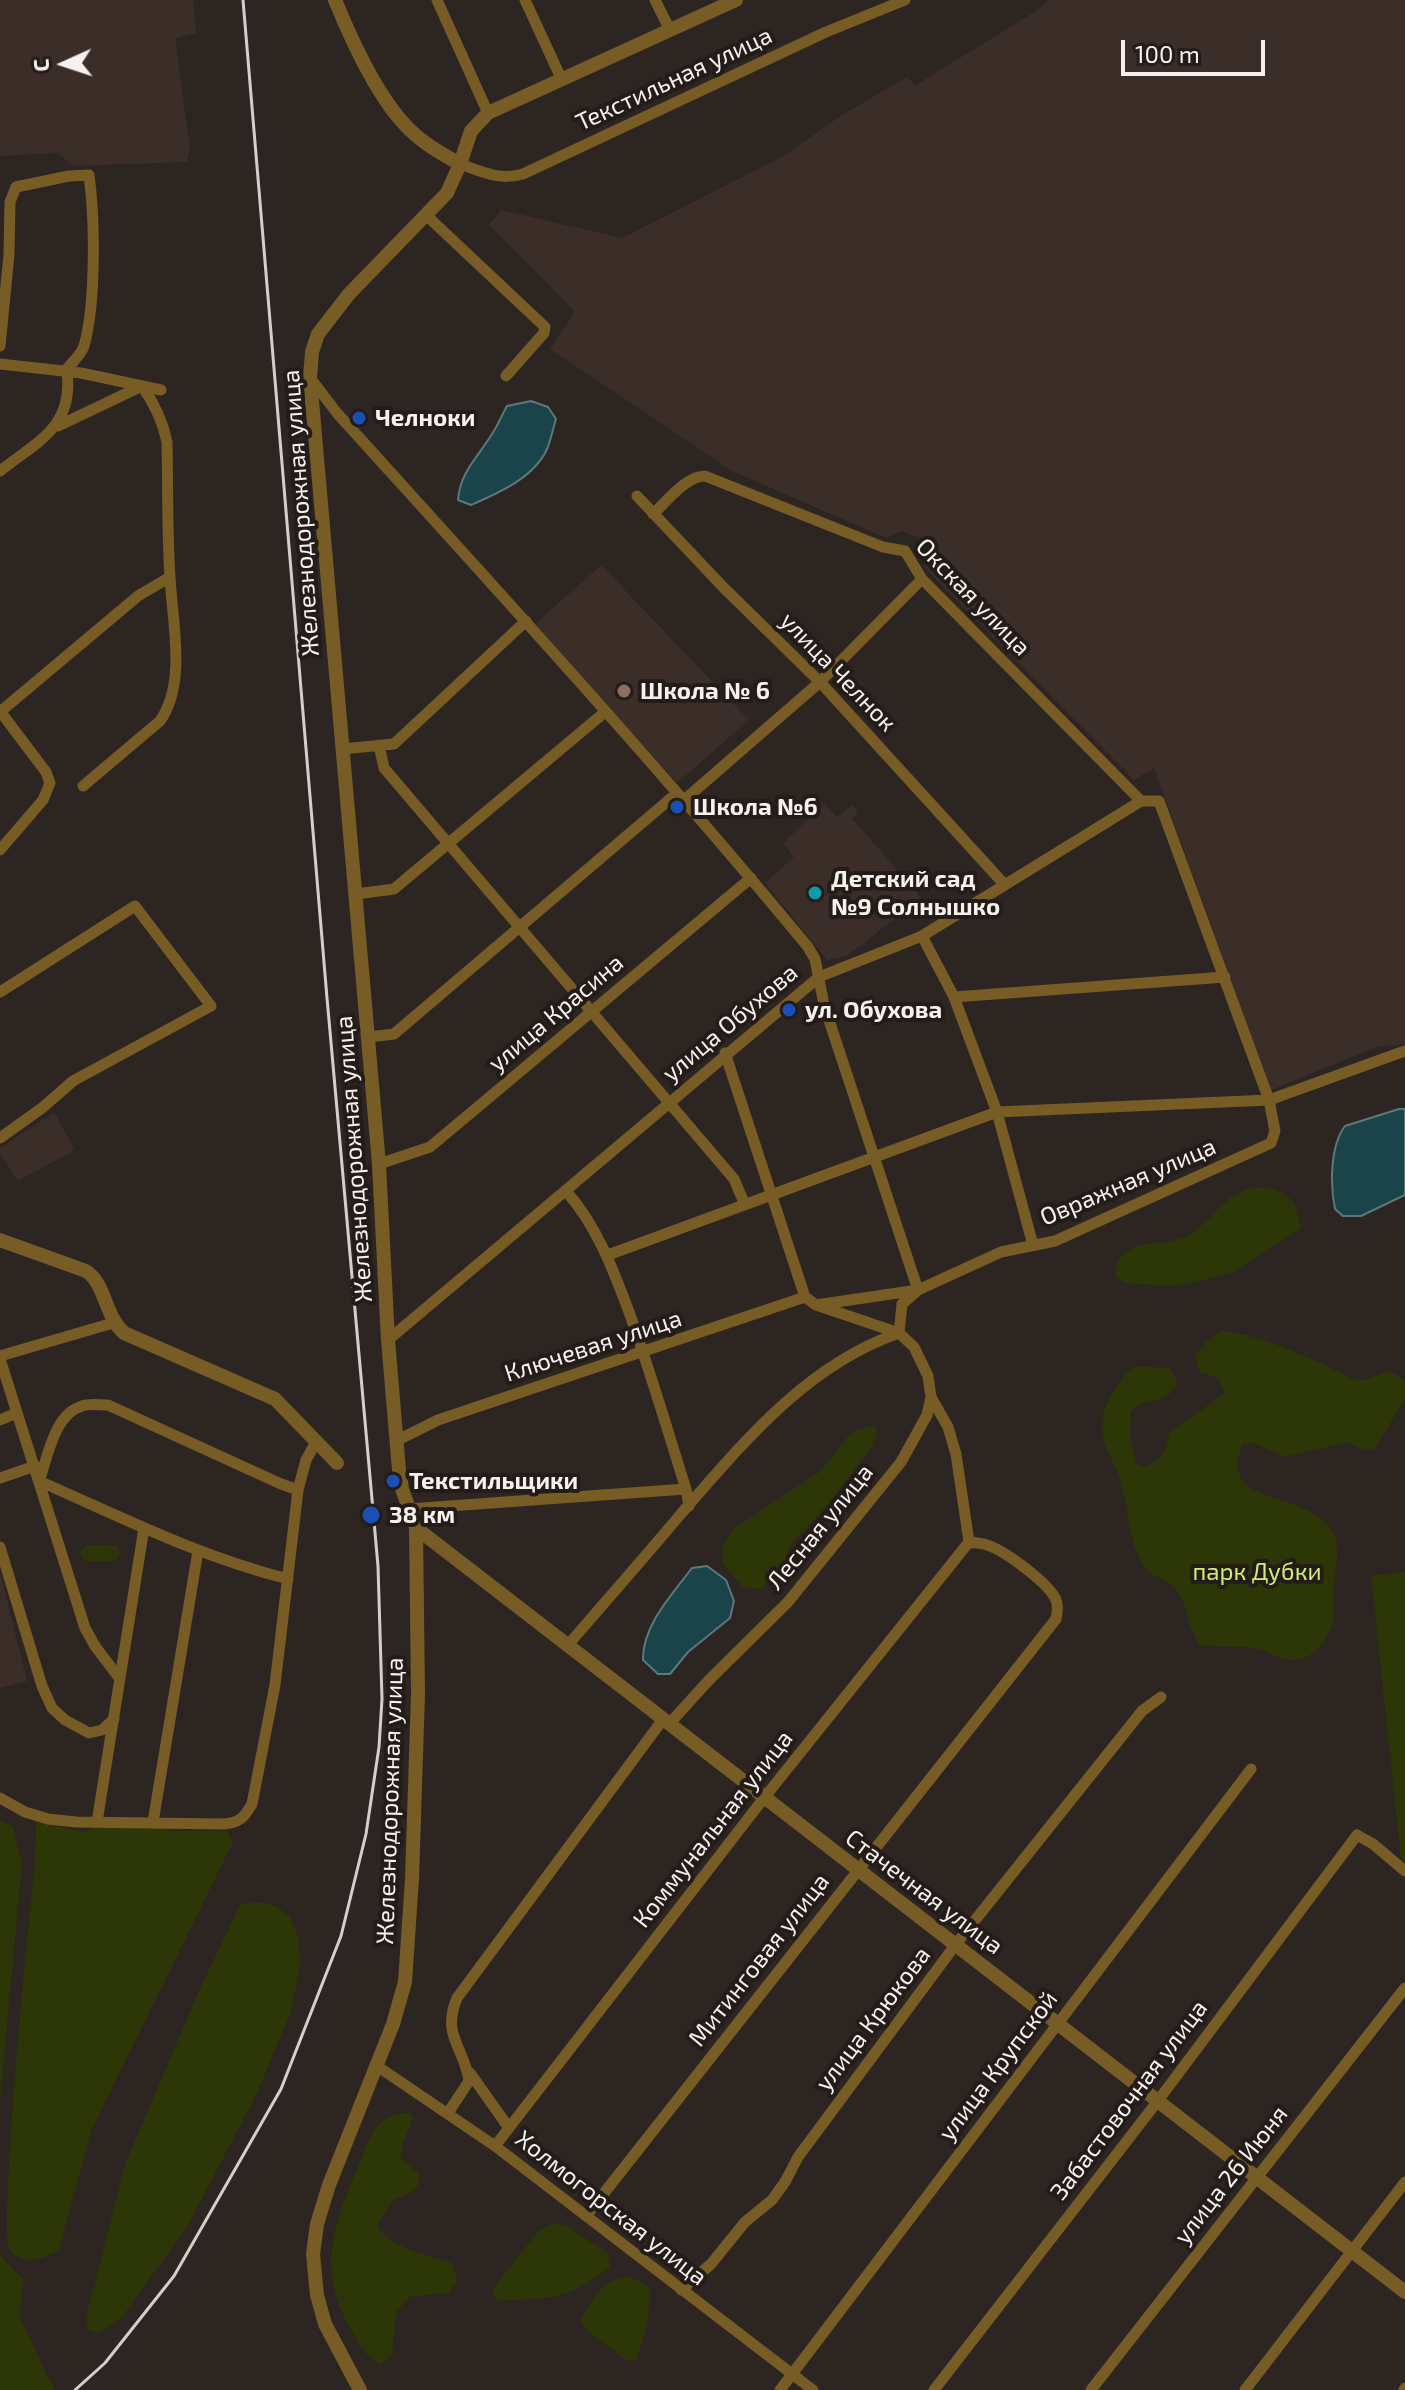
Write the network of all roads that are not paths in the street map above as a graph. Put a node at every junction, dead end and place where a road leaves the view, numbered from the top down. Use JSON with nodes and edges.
{"nodes":[{"id":1,"x":335,"y":0,"type":"edge"},
{"id":2,"x":437,"y":0,"type":"edge"},
{"id":3,"x":525,"y":0,"type":"edge"},
{"id":4,"x":655,"y":0,"type":"edge"},
{"id":5,"x":905,"y":0,"type":"edge"},
{"id":6,"x":732,"y":1,"type":"edge"},
{"id":7,"x":670,"y":30,"type":"junction"},
{"id":8,"x":561,"y":78,"type":"junction"},
{"id":9,"x":488,"y":113,"type":"junction"},
{"id":10,"x":460,"y":164,"type":"junction"},
{"id":11,"x":426,"y":215,"type":"junction"},
{"id":12,"x":0,"y":346,"type":"edge"},
{"id":13,"x":0,"y":364,"type":"edge"},
{"id":14,"x":66,"y":371,"type":"junction"},
{"id":15,"x":506,"y":376,"type":"dead end"},
{"id":16,"x":310,"y":378,"type":"junction"},
{"id":17,"x":142,"y":386,"type":"junction"},
{"id":18,"x":161,"y":390,"type":"dead end"},
{"id":19,"x":58,"y":426,"type":"junction"},
{"id":20,"x":0,"y":471,"type":"edge"},
{"id":21,"x":637,"y":496,"type":"dead end"},
{"id":22,"x":653,"y":514,"type":"junction"},
{"id":23,"x":170,"y":577,"type":"junction"},
{"id":24,"x":922,"y":579,"type":"junction"},
{"id":25,"x":526,"y":621,"type":"junction"},
{"id":26,"x":820,"y":682,"type":"junction"},
{"id":27,"x":0,"y":712,"type":"edge"},
{"id":28,"x":605,"y":712,"type":"junction"},
{"id":29,"x":379,"y":745,"type":"junction"},
{"id":30,"x":342,"y":749,"type":"junction"},
{"id":31,"x":83,"y":786,"type":"dead end"},
{"id":32,"x":680,"y":798,"type":"junction"},
{"id":33,"x":1141,"y":801,"type":"junction"},
{"id":34,"x":449,"y":845,"type":"junction"},
{"id":35,"x":0,"y":850,"type":"edge"},
{"id":36,"x":751,"y":878,"type":"junction"},
{"id":37,"x":1004,"y":884,"type":"junction"},
{"id":38,"x":356,"y":894,"type":"junction"},
{"id":39,"x":520,"y":927,"type":"junction"},
{"id":40,"x":922,"y":936,"type":"junction"},
{"id":41,"x":819,"y":977,"type":"junction"},
{"id":42,"x":1225,"y":977,"type":"junction"},
{"id":43,"x":0,"y":992,"type":"edge"},
{"id":44,"x":954,"y":997,"type":"junction"},
{"id":45,"x":592,"y":1012,"type":"junction"},
{"id":46,"x":369,"y":1037,"type":"junction"},
{"id":47,"x":1405,"y":1051,"type":"edge"},
{"id":48,"x":725,"y":1053,"type":"junction"},
{"id":49,"x":1269,"y":1100,"type":"junction"},
{"id":50,"x":669,"y":1102,"type":"junction"},
{"id":51,"x":997,"y":1112,"type":"junction"},
{"id":52,"x":0,"y":1138,"type":"edge"},
{"id":53,"x":875,"y":1157,"type":"junction"},
{"id":54,"x":379,"y":1164,"type":"junction"},
{"id":55,"x":566,"y":1191,"type":"junction"},
{"id":56,"x":772,"y":1195,"type":"junction"},
{"id":57,"x":745,"y":1205,"type":"junction"},
{"id":58,"x":0,"y":1240,"type":"edge"},
{"id":59,"x":1033,"y":1245,"type":"junction"},
{"id":60,"x":608,"y":1255,"type":"junction"},
{"id":61,"x":918,"y":1290,"type":"junction"},
{"id":62,"x":805,"y":1297,"type":"junction"},
{"id":63,"x":816,"y":1305,"type":"junction"},
{"id":64,"x":113,"y":1323,"type":"junction"},
{"id":65,"x":899,"y":1333,"type":"junction"},
{"id":66,"x":388,"y":1340,"type":"junction"},
{"id":67,"x":644,"y":1353,"type":"junction"},
{"id":68,"x":0,"y":1358,"type":"edge"},
{"id":69,"x":931,"y":1397,"type":"junction"},
{"id":70,"x":17,"y":1413,"type":"junction"},
{"id":71,"x":0,"y":1420,"type":"edge"},
{"id":72,"x":396,"y":1441,"type":"junction"},
{"id":73,"x":316,"y":1442,"type":"junction"},
{"id":74,"x":337,"y":1463,"type":"dead end"},
{"id":75,"x":35,"y":1466,"type":"junction"},
{"id":76,"x":0,"y":1478,"type":"edge"},
{"id":77,"x":39,"y":1481,"type":"junction"},
{"id":78,"x":686,"y":1489,"type":"junction"},
{"id":79,"x":298,"y":1490,"type":"junction"},
{"id":80,"x":689,"y":1506,"type":"junction"},
{"id":81,"x":408,"y":1509,"type":"junction"},
{"id":82,"x":144,"y":1528,"type":"junction"},
{"id":83,"x":416,"y":1528,"type":"junction"},
{"id":84,"x":969,"y":1542,"type":"junction"},
{"id":85,"x":0,"y":1547,"type":"edge"},
{"id":86,"x":198,"y":1551,"type":"junction"},
{"id":87,"x":288,"y":1579,"type":"junction"},
{"id":88,"x":568,"y":1645,"type":"junction"},
{"id":89,"x":120,"y":1679,"type":"junction"},
{"id":90,"x":1161,"y":1697,"type":"dead end"},
{"id":91,"x":115,"y":1719,"type":"junction"},
{"id":92,"x":667,"y":1721,"type":"junction"},
{"id":93,"x":1251,"y":1769,"type":"dead end"},
{"id":94,"x":0,"y":1798,"type":"edge"},
{"id":95,"x":764,"y":1798,"type":"junction"},
{"id":96,"x":97,"y":1822,"type":"junction"},
{"id":97,"x":153,"y":1822,"type":"junction"},
{"id":98,"x":858,"y":1869,"type":"junction"},
{"id":99,"x":1405,"y":1871,"type":"edge"},
{"id":100,"x":956,"y":1944,"type":"junction"},
{"id":101,"x":1405,"y":1988,"type":"edge"},
{"id":102,"x":1058,"y":2022,"type":"junction"},
{"id":103,"x":377,"y":2066,"type":"junction"},
{"id":104,"x":468,"y":2069,"type":"junction"},
{"id":105,"x":1157,"y":2102,"type":"junction"},
{"id":106,"x":448,"y":2113,"type":"junction"},
{"id":107,"x":509,"y":2128,"type":"junction"},
{"id":108,"x":495,"y":2146,"type":"junction"},
{"id":109,"x":1257,"y":2178,"type":"junction"},
{"id":110,"x":1405,"y":2182,"type":"edge"},
{"id":111,"x":586,"y":2216,"type":"junction"},
{"id":112,"x":1353,"y":2252,"type":"junction"},
{"id":113,"x":681,"y":2290,"type":"junction"},
{"id":114,"x":1405,"y":2292,"type":"edge"},
{"id":115,"x":793,"y":2375,"type":"junction"},
{"id":116,"x":360,"y":2390,"type":"edge"},
{"id":117,"x":780,"y":2390,"type":"edge"},
{"id":118,"x":813,"y":2390,"type":"edge"},
{"id":119,"x":934,"y":2390,"type":"edge"},
{"id":120,"x":1091,"y":2390,"type":"edge"},
{"id":121,"x":1245,"y":2390,"type":"edge"}],
"edges":[{"from":1,"to":10,"type":"street"},
{"from":2,"to":9,"type":"street"},
{"from":3,"to":8,"type":"street"},
{"from":4,"to":7,"type":"street"},
{"from":5,"to":10,"type":"street","name":"Текстильная улица"},
{"from":6,"to":7,"type":"street"},
{"from":7,"to":8,"type":"street"},
{"from":8,"to":9,"type":"street"},
{"from":9,"to":10,"type":"street","name":"Железнодорожная улица"},
{"from":10,"to":11,"type":"street","name":"Железнодорожная улица"},
{"from":11,"to":15,"type":"street"},
{"from":11,"to":16,"type":"street","name":"Железнодорожная улица"},
{"from":12,"to":14,"type":"street"},
{"from":13,"to":14,"type":"street"},
{"from":14,"to":17,"type":"street"},
{"from":14,"to":19,"type":"street"},
{"from":16,"to":25,"type":"street"},
{"from":16,"to":30,"type":"street","name":"Железнодорожная улица"},
{"from":17,"to":18,"type":"street"},
{"from":17,"to":19,"type":"street"},
{"from":17,"to":23,"type":"street"},
{"from":19,"to":20,"type":"street"},
{"from":21,"to":22,"type":"street","name":"улица Челнок"},
{"from":22,"to":24,"type":"street","name":"Окская улица"},
{"from":22,"to":26,"type":"street","name":"улица Челнок"},
{"from":23,"to":27,"type":"street"},
{"from":23,"to":31,"type":"street"},
{"from":24,"to":26,"type":"street"},
{"from":24,"to":33,"type":"street","name":"Окская улица"},
{"from":25,"to":28,"type":"street"},
{"from":25,"to":29,"type":"street"},
{"from":26,"to":32,"type":"street"},
{"from":26,"to":37,"type":"street","name":"улица Челнок"},
{"from":27,"to":35,"type":"street"},
{"from":28,"to":32,"type":"street"},
{"from":28,"to":34,"type":"street"},
{"from":29,"to":30,"type":"street"},
{"from":29,"to":34,"type":"street"},
{"from":30,"to":38,"type":"street","name":"Железнодорожная улица"},
{"from":32,"to":36,"type":"street"},
{"from":32,"to":39,"type":"street"},
{"from":33,"to":37,"type":"street","name":"улица Обухова"},
{"from":33,"to":42,"type":"street","name":"Окская улица"},
{"from":34,"to":38,"type":"street"},
{"from":34,"to":39,"type":"street"},
{"from":36,"to":41,"type":"street"},
{"from":36,"to":45,"type":"street","name":"улица Красина"},
{"from":37,"to":40,"type":"street","name":"улица Обухова"},
{"from":38,"to":46,"type":"street","name":"Железнодорожная улица"},
{"from":39,"to":45,"type":"street"},
{"from":39,"to":46,"type":"street"},
{"from":40,"to":41,"type":"street","name":"улица Обухова"},
{"from":40,"to":44,"type":"street"},
{"from":41,"to":48,"type":"street","name":"улица Обухова"},
{"from":41,"to":53,"type":"street"},
{"from":42,"to":44,"type":"street"},
{"from":42,"to":49,"type":"street"},
{"from":43,"to":52,"type":"street"},
{"from":44,"to":51,"type":"street"},
{"from":45,"to":50,"type":"street"},
{"from":45,"to":54,"type":"street","name":"улица Красина"},
{"from":46,"to":54,"type":"street","name":"Железнодорожная улица"},
{"from":47,"to":49,"type":"street"},
{"from":48,"to":50,"type":"street","name":"улица Обухова"},
{"from":48,"to":56,"type":"street"},
{"from":49,"to":51,"type":"street"},
{"from":49,"to":59,"type":"street","name":"Овражная улица"},
{"from":50,"to":55,"type":"street","name":"улица Обухова"},
{"from":50,"to":57,"type":"street"},
{"from":51,"to":53,"type":"street"},
{"from":51,"to":59,"type":"street"},
{"from":53,"to":56,"type":"street"},
{"from":53,"to":61,"type":"street"},
{"from":54,"to":66,"type":"street","name":"Железнодорожная улица"},
{"from":55,"to":60,"type":"street"},
{"from":55,"to":66,"type":"street","name":"улица Обухова"},
{"from":56,"to":57,"type":"street"},
{"from":56,"to":62,"type":"street"},
{"from":57,"to":60,"type":"street"},
{"from":58,"to":64,"type":"street"},
{"from":59,"to":61,"type":"street","name":"Овражная улица"},
{"from":60,"to":67,"type":"street"},
{"from":61,"to":63,"type":"street","name":"Овражная улица"},
{"from":61,"to":65,"type":"street"},
{"from":62,"to":63,"type":"street"},
{"from":62,"to":67,"type":"street","name":"Ключевая улица"},
{"from":63,"to":65,"type":"street"},
{"from":64,"to":68,"type":"street"},
{"from":64,"to":73,"type":"street"},
{"from":65,"to":69,"type":"street"},
{"from":65,"to":80,"type":"street"},
{"from":66,"to":72,"type":"street","name":"Железнодорожная улица"},
{"from":67,"to":72,"type":"street","name":"Ключевая улица"},
{"from":67,"to":78,"type":"street"},
{"from":68,"to":70,"type":"street"},
{"from":69,"to":84,"type":"street"},
{"from":69,"to":92,"type":"street","name":"Лесная улица"},
{"from":70,"to":71,"type":"street"},
{"from":70,"to":75,"type":"street"},
{"from":72,"to":81,"type":"street","name":"Железнодорожная улица"},
{"from":73,"to":74,"type":"street"},
{"from":73,"to":79,"type":"street"},
{"from":75,"to":76,"type":"street"},
{"from":75,"to":77,"type":"street"},
{"from":77,"to":79,"type":"street"},
{"from":77,"to":82,"type":"street"},
{"from":77,"to":89,"type":"street"},
{"from":78,"to":80,"type":"street"},
{"from":78,"to":81,"type":"street"},
{"from":79,"to":87,"type":"street"},
{"from":80,"to":88,"type":"street"},
{"from":81,"to":83,"type":"street","name":"Железнодорожная улица"},
{"from":82,"to":86,"type":"street"},
{"from":82,"to":89,"type":"street"},
{"from":83,"to":88,"type":"street","name":"Стачечная улица"},
{"from":83,"to":103,"type":"street","name":"Железнодорожная улица"},
{"from":84,"to":95,"type":"street","name":"Коммунальная улица"},
{"from":84,"to":98,"type":"street","name":"Митинговая улица"},
{"from":85,"to":91,"type":"street"},
{"from":86,"to":87,"type":"street"},
{"from":86,"to":97,"type":"street"},
{"from":87,"to":97,"type":"street"},
{"from":88,"to":92,"type":"street","name":"Стачечная улица"},
{"from":89,"to":91,"type":"street"},
{"from":90,"to":100,"type":"street","name":"улица Крюкова"},
{"from":91,"to":96,"type":"street"},
{"from":92,"to":95,"type":"street","name":"Стачечная улица"},
{"from":92,"to":104,"type":"street","name":"Лесная улица"},
{"from":93,"to":102,"type":"street","name":"улица Крупской"},
{"from":94,"to":96,"type":"street"},
{"from":95,"to":98,"type":"street","name":"Стачечная улица"},
{"from":95,"to":107,"type":"street","name":"Коммунальная улица"},
{"from":96,"to":97,"type":"street"},
{"from":98,"to":100,"type":"street","name":"Стачечная улица"},
{"from":98,"to":111,"type":"street","name":"Митинговая улица"},
{"from":99,"to":105,"type":"street","name":"Забастовочная улица"},
{"from":100,"to":102,"type":"street","name":"Стачечная улица"},
{"from":100,"to":113,"type":"street","name":"улица Крюкова"},
{"from":101,"to":109,"type":"street","name":"улица 26 Июня"},
{"from":102,"to":105,"type":"street","name":"Стачечная улица"},
{"from":102,"to":115,"type":"street","name":"улица Крупской"},
{"from":103,"to":106,"type":"street","name":"Холмогорская улица"},
{"from":103,"to":116,"type":"street","name":"Железнодорожная улица"},
{"from":104,"to":106,"type":"street"},
{"from":104,"to":107,"type":"street","name":"Лесная улица"},
{"from":105,"to":109,"type":"street","name":"Стачечная улица"},
{"from":105,"to":119,"type":"street","name":"Забастовочная улица"},
{"from":106,"to":108,"type":"street","name":"Холмогорская улица"},
{"from":107,"to":108,"type":"street","name":"Коммунальная улица"},
{"from":108,"to":111,"type":"street","name":"Холмогорская улица"},
{"from":109,"to":112,"type":"street","name":"Стачечная улица"},
{"from":109,"to":120,"type":"street","name":"улица 26 Июня"},
{"from":110,"to":112,"type":"street"},
{"from":111,"to":113,"type":"street","name":"Холмогорская улица"},
{"from":112,"to":114,"type":"street","name":"Стачечная улица"},
{"from":112,"to":121,"type":"street"},
{"from":113,"to":115,"type":"street","name":"Холмогорская улица"},
{"from":115,"to":117,"type":"street","name":"улица Крупской"},
{"from":115,"to":118,"type":"street","name":"Холмогорская улица"}]}
